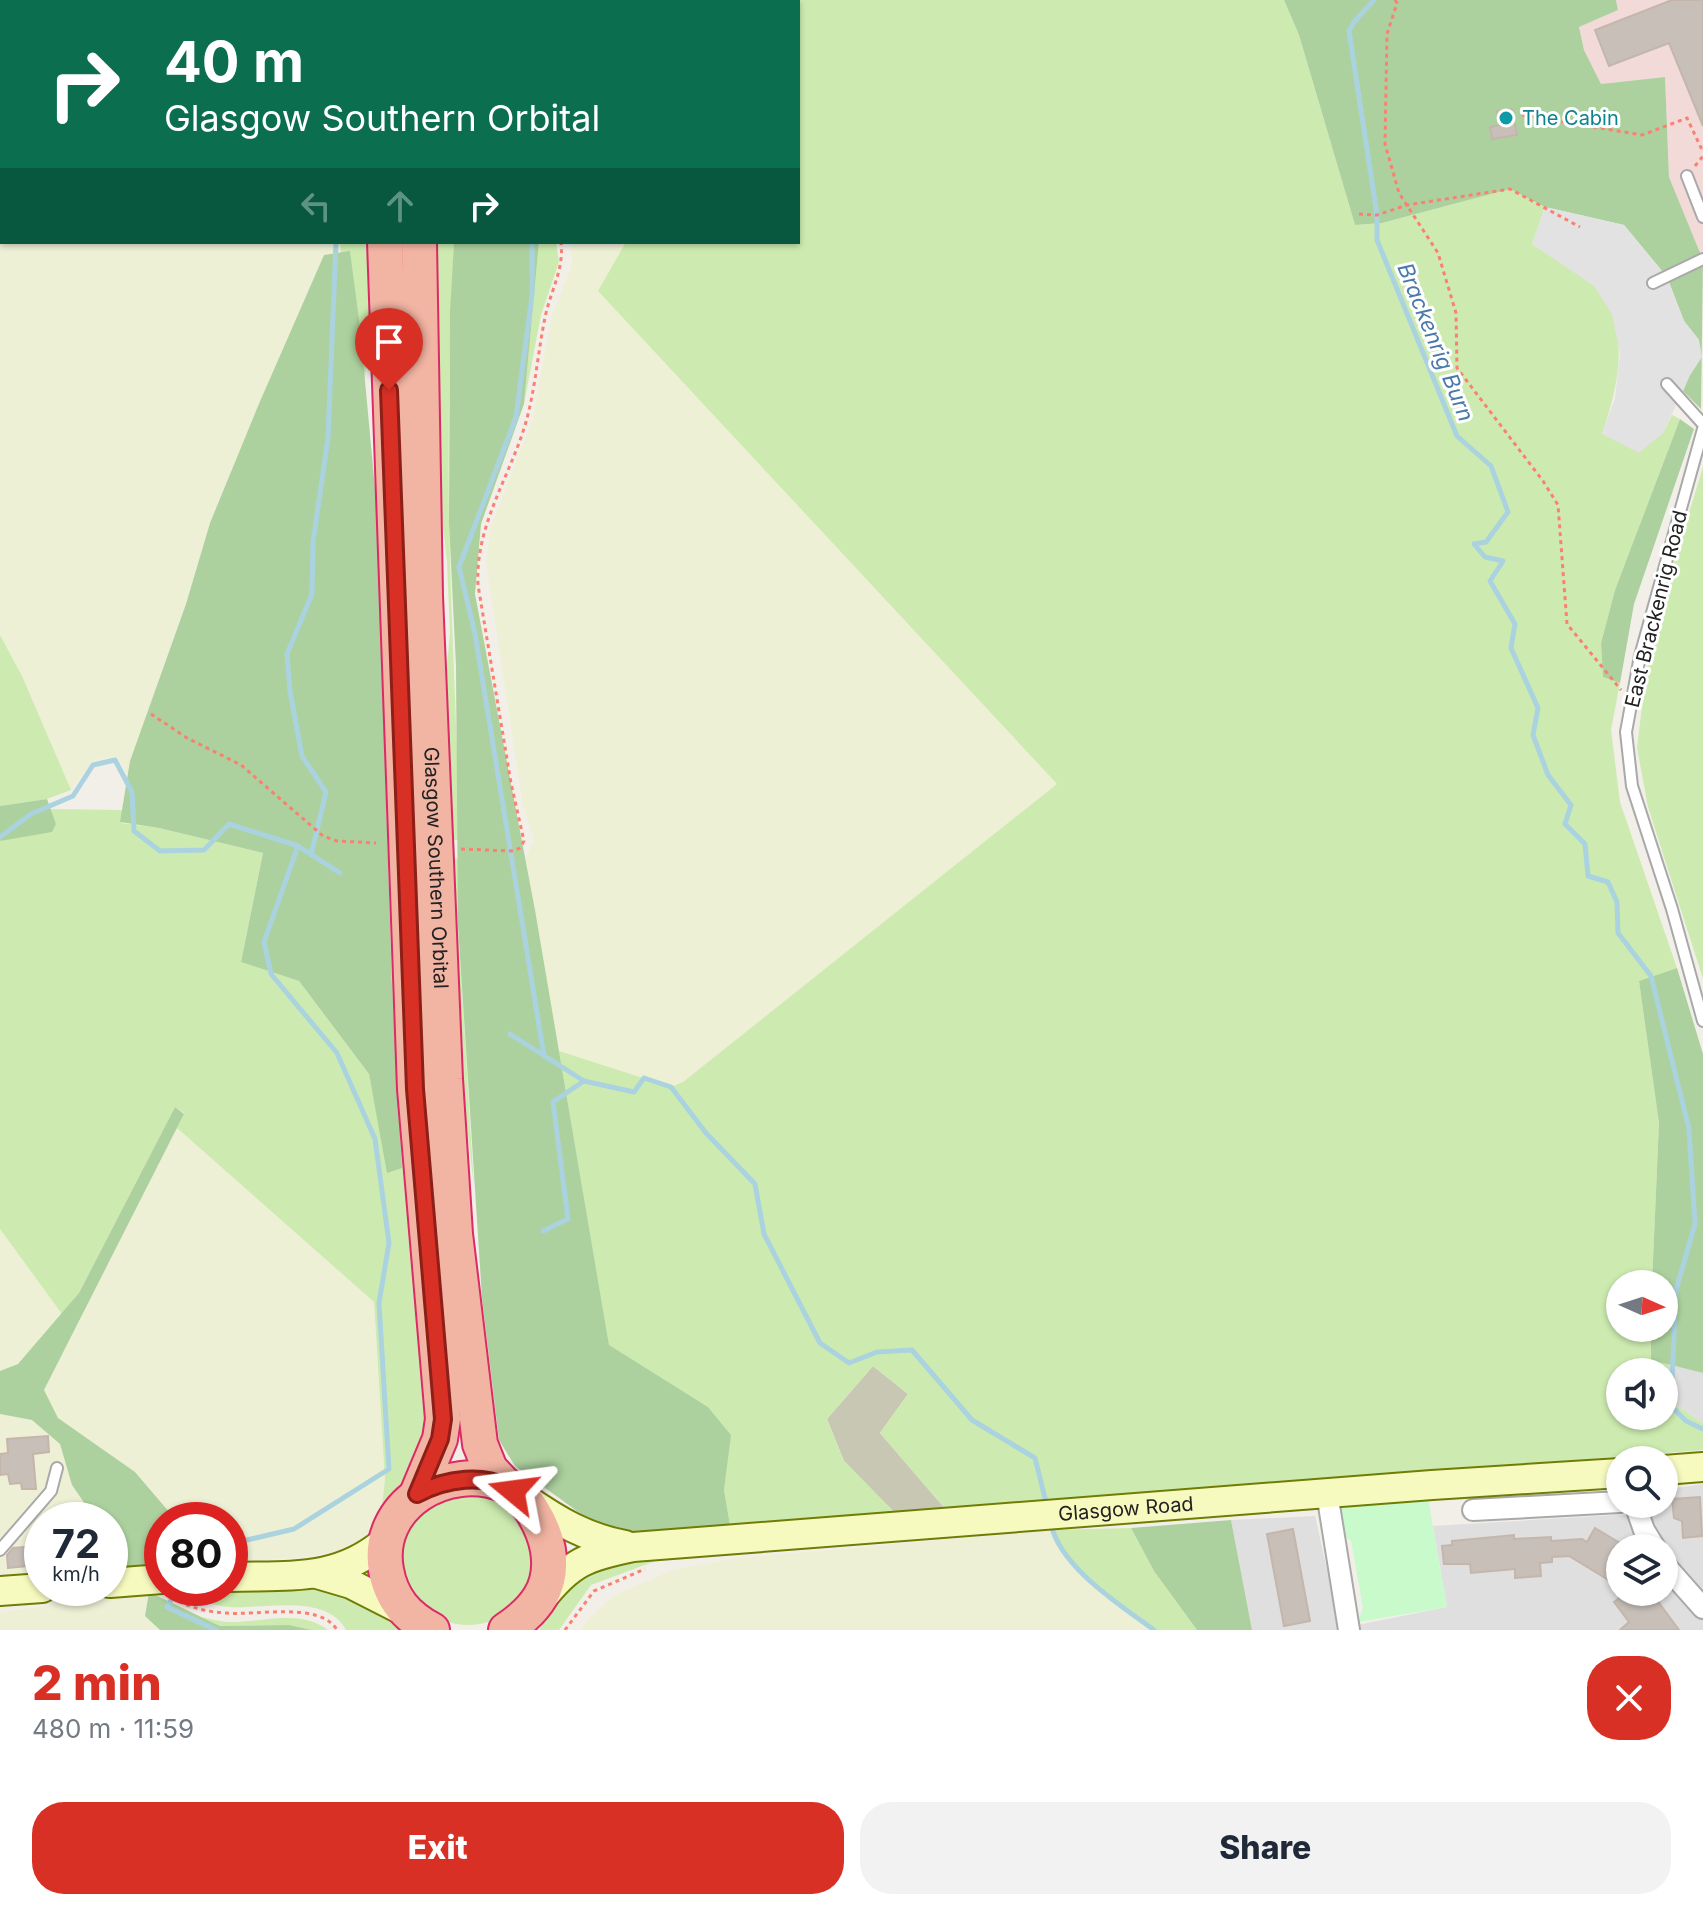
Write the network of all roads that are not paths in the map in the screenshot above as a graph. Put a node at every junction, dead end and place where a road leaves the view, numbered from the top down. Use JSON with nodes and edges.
{"nodes":[{"id":1,"x":1687,"y":176,"type":"dead end"},
{"id":2,"x":1703,"y":217,"type":"edge"},
{"id":3,"x":385,"y":244,"type":"edge"},
{"id":4,"x":419,"y":244,"type":"edge"},
{"id":5,"x":1703,"y":259,"type":"edge"},
{"id":6,"x":1653,"y":283,"type":"dead end"},
{"id":7,"x":1667,"y":384,"type":"dead end"},
{"id":8,"x":1703,"y":426,"type":"edge"},
{"id":9,"x":1703,"y":1021,"type":"edge"},
{"id":10,"x":1703,"y":1467,"type":"edge"},
{"id":11,"x":57,"y":1468,"type":"dead end"},
{"id":12,"x":1678,"y":1469,"type":"edge"},
{"id":13,"x":1606,"y":1474,"type":"edge"},
{"id":14,"x":509,"y":1488,"type":"junction"},
{"id":15,"x":1327,"y":1493,"type":"junction"},
{"id":16,"x":417,"y":1494,"type":"junction"},
{"id":17,"x":1606,"y":1503,"type":"edge"},
{"id":18,"x":1473,"y":1510,"type":"dead end"},
{"id":19,"x":384,"y":1542,"type":"junction"},
{"id":20,"x":0,"y":1550,"type":"edge"},
{"id":21,"x":640,"y":1558,"type":"junction"},
{"id":22,"x":316,"y":1574,"type":"junction"},
{"id":23,"x":248,"y":1576,"type":"edge"},
{"id":24,"x":1678,"y":1580,"type":"edge"},
{"id":25,"x":24,"y":1589,"type":"edge"},
{"id":26,"x":0,"y":1591,"type":"edge"},
{"id":27,"x":540,"y":1600,"type":"junction"},
{"id":28,"x":1703,"y":1608,"type":"edge"},
{"id":29,"x":417,"y":1623,"type":"edge"},
{"id":30,"x":1345,"y":1629,"type":"edge"},
{"id":31,"x":506,"y":1630,"type":"edge"}],
"edges":[{"from":1,"to":2,"type":"lane"},
{"from":3,"to":16,"type":"highway","name":"Glasgow Southern Orbital"},
{"from":4,"to":14,"type":"highway","name":"Glasgow Southern Orbital"},
{"from":5,"to":6,"type":"lane"},
{"from":7,"to":8,"type":"lane"},
{"from":8,"to":9,"type":"lane","name":"East Brackenrig Road"},
{"from":10,"to":12,"type":"main road"},
{"from":11,"to":20,"type":"lane"},
{"from":13,"to":15,"type":"main road","name":"Glasgow Road"},
{"from":14,"to":16,"type":"highway"},
{"from":14,"to":21,"type":"main road","name":"Glasgow Road"},
{"from":14,"to":27,"type":"highway","name":"Glasgow Southern Orbital"},
{"from":15,"to":21,"type":"main road","name":"Glasgow Road"},
{"from":15,"to":30,"type":"street"},
{"from":16,"to":19,"type":"highway","name":"Glasgow Southern Orbital"},
{"from":17,"to":18,"type":"street"},
{"from":19,"to":22,"type":"main road"},
{"from":19,"to":29,"type":"highway"},
{"from":21,"to":27,"type":"main road","name":"Glasgow Road"},
{"from":22,"to":23,"type":"main road"},
{"from":22,"to":29,"type":"main road"},
{"from":24,"to":28,"type":"street"},
{"from":25,"to":26,"type":"main road"},
{"from":27,"to":31,"type":"highway"}]}
